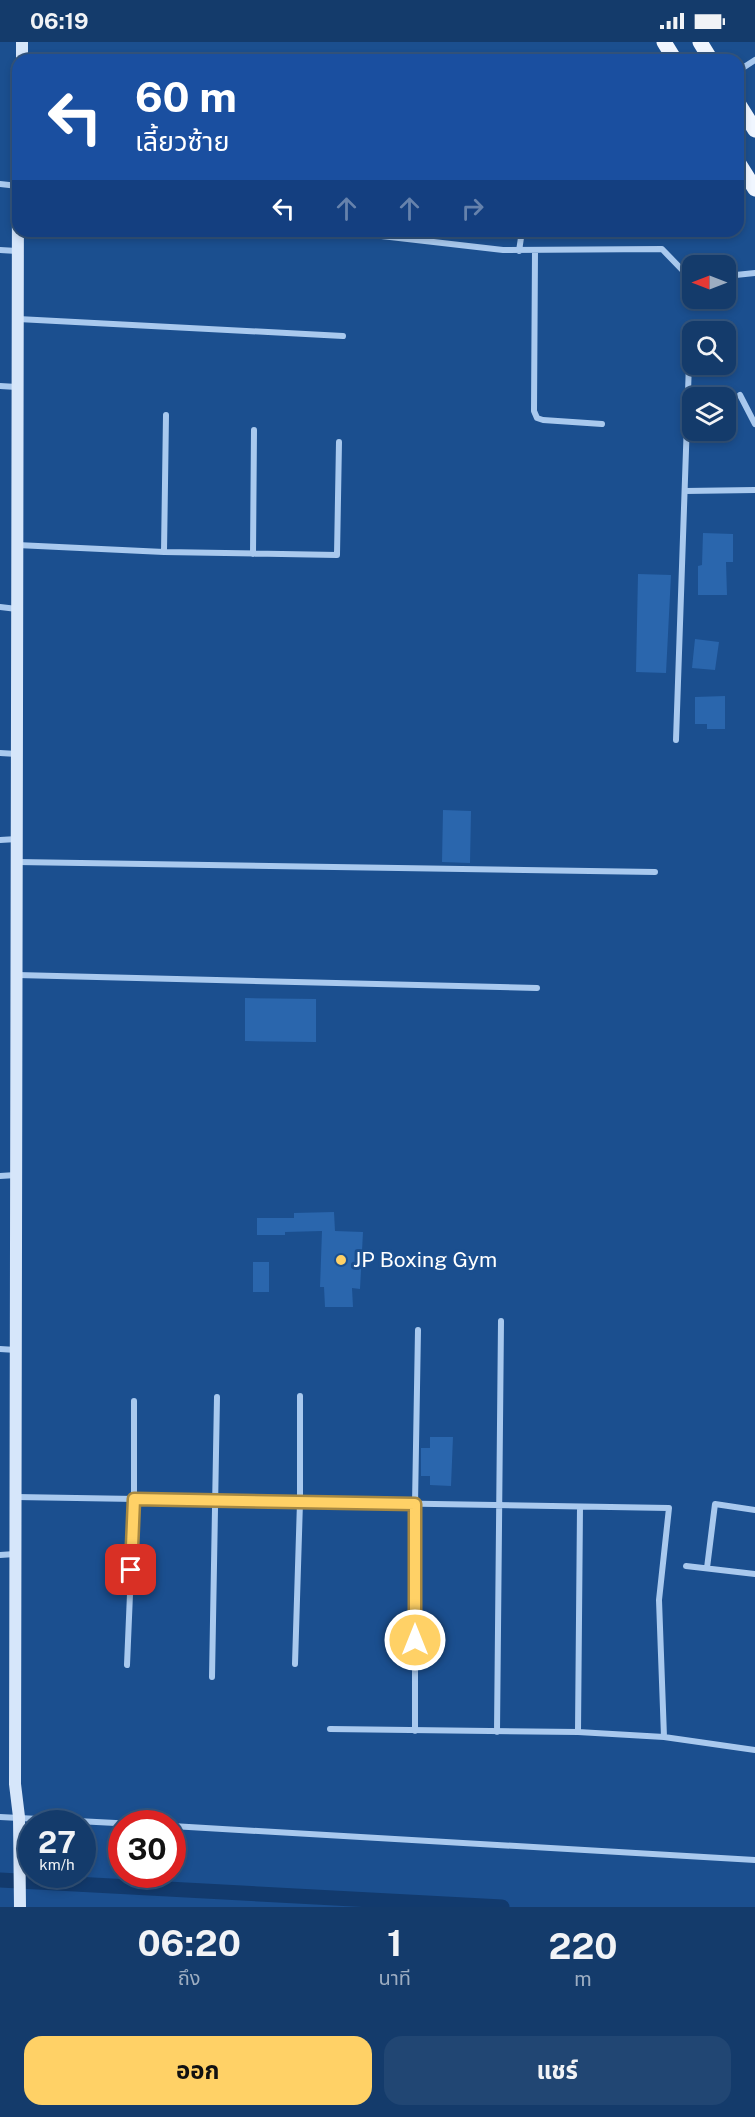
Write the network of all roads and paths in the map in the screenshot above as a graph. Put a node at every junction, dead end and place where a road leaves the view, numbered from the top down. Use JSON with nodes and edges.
{"nodes":[{"id":1,"x":744,"y":113,"type":"edge"},
{"id":2,"x":755,"y":130,"type":"edge"},
{"id":3,"x":744,"y":172,"type":"edge"},
{"id":4,"x":755,"y":189,"type":"edge"},
{"id":5,"x":18,"y":237,"type":"edge"},
{"id":6,"x":392,"y":237,"type":"edge"},
{"id":7,"x":521,"y":237,"type":"edge"},
{"id":8,"x":0,"y":250,"type":"edge"},
{"id":9,"x":18,"y":251,"type":"junction"},
{"id":10,"x":519,"y":251,"type":"junction"},
{"id":11,"x":535,"y":251,"type":"junction"},
{"id":12,"x":682,"y":270,"type":"edge"},
{"id":13,"x":755,"y":273,"type":"edge"},
{"id":14,"x":736,"y":275,"type":"edge"},
{"id":15,"x":18,"y":319,"type":"junction"},
{"id":16,"x":344,"y":336,"type":"dead end"},
{"id":17,"x":689,"y":375,"type":"edge"},
{"id":18,"x":0,"y":386,"type":"edge"},
{"id":19,"x":17,"y":387,"type":"junction"},
{"id":20,"x":740,"y":395,"type":"dead end"},
{"id":21,"x":166,"y":415,"type":"dead end"},
{"id":22,"x":602,"y":424,"type":"dead end"},
{"id":23,"x":755,"y":424,"type":"edge"},
{"id":24,"x":254,"y":430,"type":"dead end"},
{"id":25,"x":339,"y":442,"type":"dead end"},
{"id":26,"x":755,"y":490,"type":"edge"},
{"id":27,"x":685,"y":491,"type":"junction"},
{"id":28,"x":17,"y":545,"type":"junction"},
{"id":29,"x":164,"y":552,"type":"junction"},
{"id":30,"x":253,"y":554,"type":"junction"},
{"id":31,"x":0,"y":607,"type":"edge"},
{"id":32,"x":17,"y":609,"type":"junction"},
{"id":33,"x":676,"y":740,"type":"dead end"},
{"id":34,"x":0,"y":753,"type":"edge"},
{"id":35,"x":17,"y":754,"type":"junction"},
{"id":36,"x":16,"y":839,"type":"junction"},
{"id":37,"x":0,"y":840,"type":"edge"},
{"id":38,"x":16,"y":862,"type":"junction"},
{"id":39,"x":655,"y":872,"type":"dead end"},
{"id":40,"x":16,"y":975,"type":"junction"},
{"id":41,"x":537,"y":988,"type":"dead end"},
{"id":42,"x":16,"y":1175,"type":"junction"},
{"id":43,"x":0,"y":1176,"type":"edge"},
{"id":44,"x":501,"y":1321,"type":"dead end"},
{"id":45,"x":418,"y":1330,"type":"dead end"},
{"id":46,"x":0,"y":1349,"type":"edge"},
{"id":47,"x":16,"y":1350,"type":"junction"},
{"id":48,"x":300,"y":1396,"type":"dead end"},
{"id":49,"x":216,"y":1397,"type":"dead end"},
{"id":50,"x":134,"y":1401,"type":"dead end"},
{"id":51,"x":15,"y":1497,"type":"junction"},
{"id":52,"x":134,"y":1499,"type":"junction"},
{"id":53,"x":216,"y":1501,"type":"junction"},
{"id":54,"x":300,"y":1502,"type":"junction"},
{"id":55,"x":415,"y":1504,"type":"junction"},
{"id":56,"x":498,"y":1505,"type":"junction"},
{"id":57,"x":580,"y":1507,"type":"junction"},
{"id":58,"x":755,"y":1510,"type":"edge"},
{"id":59,"x":15,"y":1554,"type":"junction"},
{"id":60,"x":0,"y":1555,"type":"edge"},
{"id":61,"x":686,"y":1566,"type":"dead end"},
{"id":62,"x":708,"y":1568,"type":"junction"},
{"id":63,"x":755,"y":1574,"type":"edge"},
{"id":64,"x":295,"y":1664,"type":"dead end"},
{"id":65,"x":127,"y":1665,"type":"dead end"},
{"id":66,"x":213,"y":1677,"type":"dead end"},
{"id":67,"x":330,"y":1729,"type":"dead end"},
{"id":68,"x":415,"y":1731,"type":"junction"},
{"id":69,"x":497,"y":1732,"type":"junction"},
{"id":70,"x":578,"y":1732,"type":"junction"},
{"id":71,"x":664,"y":1737,"type":"junction"},
{"id":72,"x":755,"y":1750,"type":"edge"},
{"id":73,"x":18,"y":1810,"type":"edge"},
{"id":74,"x":0,"y":1816,"type":"edge"},
{"id":75,"x":18,"y":1816,"type":"edge"},
{"id":76,"x":186,"y":1828,"type":"edge"},
{"id":77,"x":755,"y":1860,"type":"edge"},
{"id":78,"x":20,"y":1888,"type":"edge"},
{"id":79,"x":20,"y":1907,"type":"edge"}],
"edges":[{"from":1,"to":2,"type":"main road"},
{"from":3,"to":4,"type":"main road"},
{"from":5,"to":9,"type":"street"},
{"from":6,"to":10,"type":"street"},
{"from":7,"to":10,"type":"street"},
{"from":8,"to":9,"type":"street"},
{"from":9,"to":15,"type":"street"},
{"from":10,"to":11,"type":"street"},
{"from":11,"to":12,"type":"street"},
{"from":11,"to":22,"type":"street"},
{"from":13,"to":14,"type":"street"},
{"from":15,"to":16,"type":"street"},
{"from":15,"to":19,"type":"street"},
{"from":17,"to":27,"type":"street"},
{"from":18,"to":19,"type":"street"},
{"from":19,"to":28,"type":"street"},
{"from":20,"to":23,"type":"street"},
{"from":21,"to":29,"type":"street"},
{"from":24,"to":30,"type":"street"},
{"from":25,"to":30,"type":"street"},
{"from":26,"to":27,"type":"street"},
{"from":27,"to":33,"type":"street"},
{"from":28,"to":29,"type":"street"},
{"from":28,"to":32,"type":"street"},
{"from":29,"to":30,"type":"street"},
{"from":31,"to":32,"type":"street"},
{"from":32,"to":35,"type":"street"},
{"from":34,"to":35,"type":"street"},
{"from":35,"to":36,"type":"street"},
{"from":36,"to":37,"type":"street"},
{"from":36,"to":38,"type":"street"},
{"from":38,"to":39,"type":"street"},
{"from":38,"to":40,"type":"street"},
{"from":40,"to":41,"type":"street"},
{"from":40,"to":42,"type":"street"},
{"from":42,"to":43,"type":"street"},
{"from":42,"to":47,"type":"street"},
{"from":44,"to":56,"type":"street"},
{"from":45,"to":55,"type":"street"},
{"from":46,"to":47,"type":"street"},
{"from":47,"to":51,"type":"street"},
{"from":48,"to":54,"type":"street"},
{"from":49,"to":53,"type":"street"},
{"from":50,"to":52,"type":"street"},
{"from":51,"to":52,"type":"street"},
{"from":51,"to":59,"type":"street"},
{"from":52,"to":53,"type":"street"},
{"from":52,"to":65,"type":"street"},
{"from":53,"to":54,"type":"street"},
{"from":53,"to":66,"type":"street"},
{"from":54,"to":55,"type":"street"},
{"from":54,"to":64,"type":"street"},
{"from":55,"to":56,"type":"street"},
{"from":55,"to":68,"type":"street"},
{"from":56,"to":57,"type":"street"},
{"from":56,"to":69,"type":"street"},
{"from":57,"to":70,"type":"street"},
{"from":57,"to":71,"type":"street"},
{"from":58,"to":62,"type":"street"},
{"from":59,"to":60,"type":"street"},
{"from":59,"to":73,"type":"street"},
{"from":61,"to":62,"type":"street"},
{"from":62,"to":63,"type":"street"},
{"from":67,"to":68,"type":"street"},
{"from":68,"to":69,"type":"street"},
{"from":69,"to":70,"type":"street"},
{"from":70,"to":71,"type":"street"},
{"from":71,"to":72,"type":"street"},
{"from":74,"to":75,"type":"street"},
{"from":76,"to":77,"type":"street"},
{"from":78,"to":79,"type":"street"}]}
